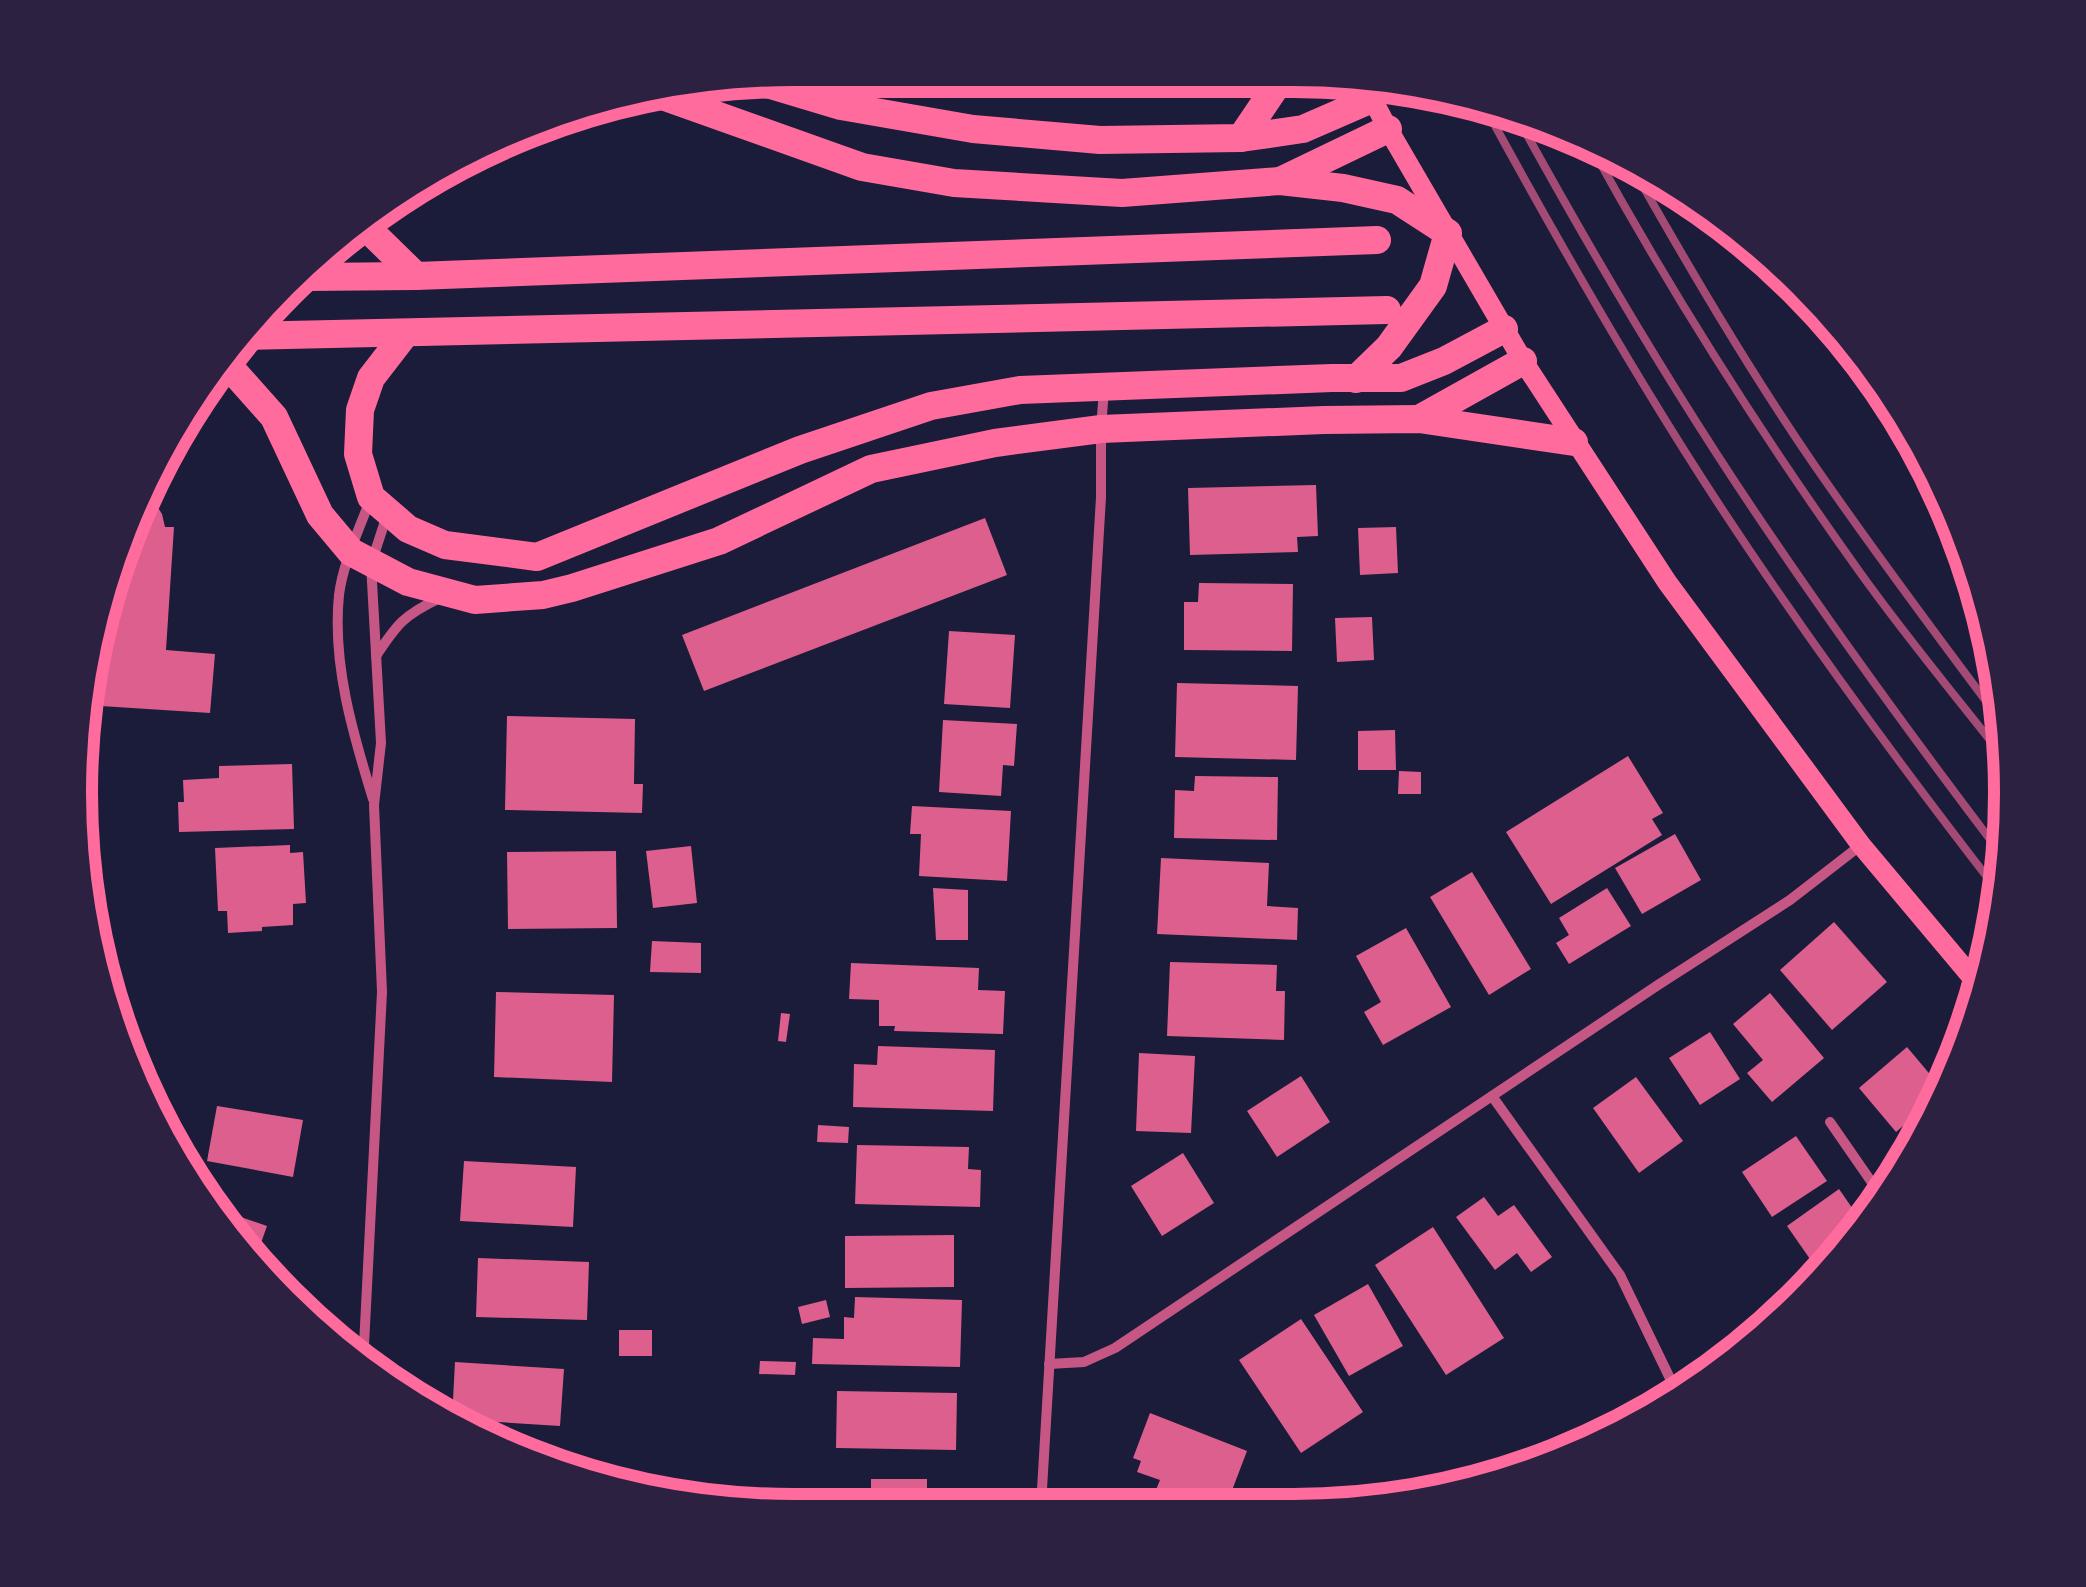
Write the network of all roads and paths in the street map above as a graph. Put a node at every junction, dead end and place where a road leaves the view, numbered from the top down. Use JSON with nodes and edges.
{"nodes":[{"id":1,"x":794,"y":92,"type":"edge"},
{"id":2,"x":1272,"y":92,"type":"edge"},
{"id":3,"x":1358,"y":96,"type":"edge"},
{"id":4,"x":1372,"y":97,"type":"edge"},
{"id":5,"x":677,"y":102,"type":"edge"},
{"id":6,"x":1388,"y":129,"type":"junction"},
{"id":7,"x":1241,"y":138,"type":"junction"},
{"id":8,"x":1280,"y":181,"type":"junction"},
{"id":9,"x":373,"y":233,"type":"edge"},
{"id":10,"x":1448,"y":233,"type":"junction"},
{"id":11,"x":1377,"y":240,"type":"dead end"},
{"id":12,"x":416,"y":276,"type":"junction"},
{"id":13,"x":320,"y":277,"type":"edge"},
{"id":14,"x":1387,"y":310,"type":"dead end"},
{"id":15,"x":1504,"y":329,"type":"junction"},
{"id":16,"x":405,"y":334,"type":"junction"},
{"id":17,"x":262,"y":336,"type":"edge"},
{"id":18,"x":1522,"y":361,"type":"junction"},
{"id":19,"x":234,"y":372,"type":"edge"},
{"id":20,"x":1356,"y":378,"type":"junction"},
{"id":21,"x":1104,"y":386,"type":"junction"},
{"id":22,"x":1419,"y":418,"type":"junction"},
{"id":23,"x":1101,"y":429,"type":"junction"},
{"id":24,"x":1574,"y":442,"type":"junction"},
{"id":25,"x":380,"y":504,"type":"junction"},
{"id":26,"x":361,"y":558,"type":"junction"},
{"id":27,"x":450,"y":594,"type":"junction"},
{"id":28,"x":376,"y":656,"type":"junction"},
{"id":29,"x":374,"y":805,"type":"junction"},
{"id":30,"x":1861,"y":845,"type":"junction"},
{"id":31,"x":1970,"y":976,"type":"edge"},
{"id":32,"x":1492,"y":1096,"type":"junction"},
{"id":33,"x":1830,"y":1122,"type":"dead end"},
{"id":34,"x":1874,"y":1185,"type":"edge"},
{"id":35,"x":364,"y":1347,"type":"edge"},
{"id":36,"x":1050,"y":1364,"type":"junction"},
{"id":37,"x":1672,"y":1383,"type":"edge"},
{"id":38,"x":1042,"y":1494,"type":"edge"}],
"edges":[{"from":1,"to":7,"type":"highway"},
{"from":2,"to":7,"type":"highway"},
{"from":3,"to":7,"type":"highway"},
{"from":4,"to":6,"type":"main road"},
{"from":5,"to":8,"type":"highway"},
{"from":6,"to":8,"type":"highway"},
{"from":6,"to":10,"type":"main road"},
{"from":8,"to":10,"type":"highway"},
{"from":9,"to":12,"type":"highway"},
{"from":10,"to":15,"type":"main road"},
{"from":10,"to":20,"type":"highway"},
{"from":11,"to":12,"type":"highway"},
{"from":12,"to":13,"type":"highway"},
{"from":14,"to":16,"type":"highway"},
{"from":15,"to":18,"type":"main road"},
{"from":15,"to":20,"type":"highway"},
{"from":16,"to":17,"type":"highway"},
{"from":16,"to":25,"type":"highway"},
{"from":18,"to":22,"type":"highway"},
{"from":18,"to":24,"type":"main road"},
{"from":19,"to":26,"type":"highway"},
{"from":20,"to":21,"type":"highway"},
{"from":21,"to":23,"type":"street"},
{"from":21,"to":25,"type":"highway"},
{"from":22,"to":23,"type":"highway"},
{"from":22,"to":24,"type":"highway"},
{"from":23,"to":27,"type":"highway"},
{"from":23,"to":36,"type":"street"},
{"from":24,"to":30,"type":"main road"},
{"from":25,"to":26,"type":"street"},
{"from":25,"to":26,"type":"street"},
{"from":26,"to":27,"type":"highway"},
{"from":26,"to":28,"type":"street"},
{"from":26,"to":29,"type":"street"},
{"from":27,"to":28,"type":"street"},
{"from":28,"to":29,"type":"street"},
{"from":29,"to":35,"type":"street"},
{"from":30,"to":31,"type":"main road"},
{"from":30,"to":32,"type":"street"},
{"from":32,"to":36,"type":"street"},
{"from":32,"to":37,"type":"street"},
{"from":33,"to":34,"type":"street"},
{"from":36,"to":38,"type":"street"}]}
